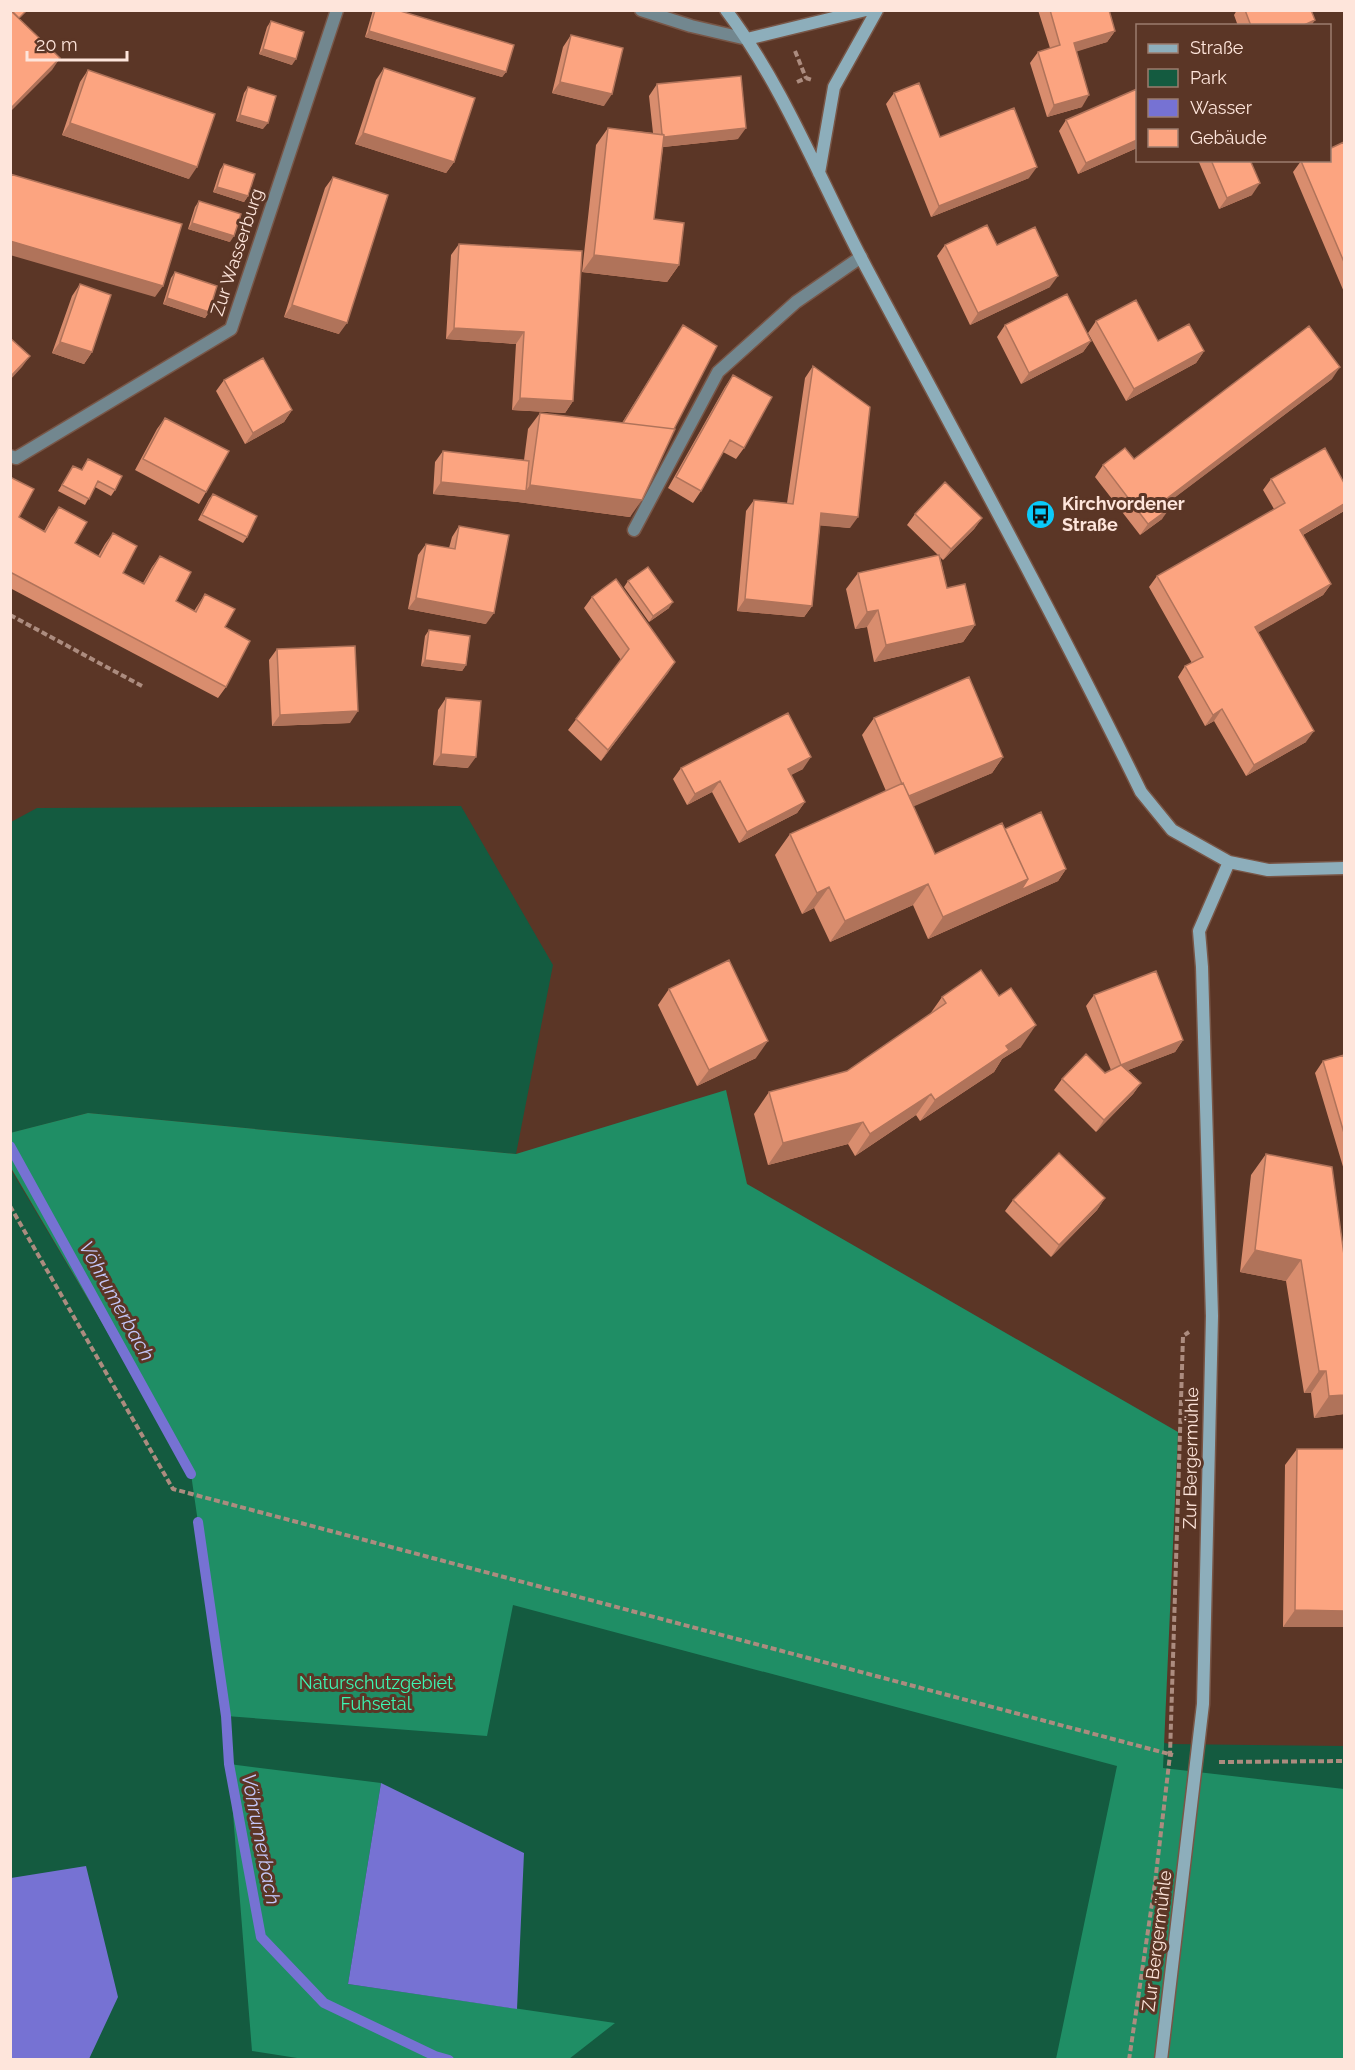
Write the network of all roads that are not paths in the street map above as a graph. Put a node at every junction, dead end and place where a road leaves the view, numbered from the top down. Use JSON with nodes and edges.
{"nodes":[{"id":1,"x":336,"y":10,"type":"edge"},
{"id":2,"x":641,"y":10,"type":"edge"},
{"id":3,"x":726,"y":10,"type":"edge"},
{"id":4,"x":866,"y":10,"type":"edge"},
{"id":5,"x":877,"y":10,"type":"edge"},
{"id":6,"x":747,"y":39,"type":"junction"},
{"id":7,"x":819,"y":173,"type":"junction"},
{"id":8,"x":861,"y":257,"type":"junction"},
{"id":9,"x":10,"y":456,"type":"edge"},
{"id":10,"x":634,"y":530,"type":"dead end"},
{"id":11,"x":1229,"y":862,"type":"junction"},
{"id":12,"x":1344,"y":868,"type":"edge"},
{"id":13,"x":1161,"y":2060,"type":"edge"}],
"edges":[{"from":1,"to":9,"type":"street","name":"Zur Wasserburg"},
{"from":2,"to":6,"type":"street"},
{"from":3,"to":6,"type":"street"},
{"from":4,"to":6,"type":"street"},
{"from":5,"to":7,"type":"street"},
{"from":6,"to":7,"type":"street"},
{"from":7,"to":8,"type":"street"},
{"from":8,"to":10,"type":"street"},
{"from":8,"to":11,"type":"street"},
{"from":11,"to":12,"type":"street"},
{"from":11,"to":13,"type":"street","name":"Zur Bergermühle"}]}
